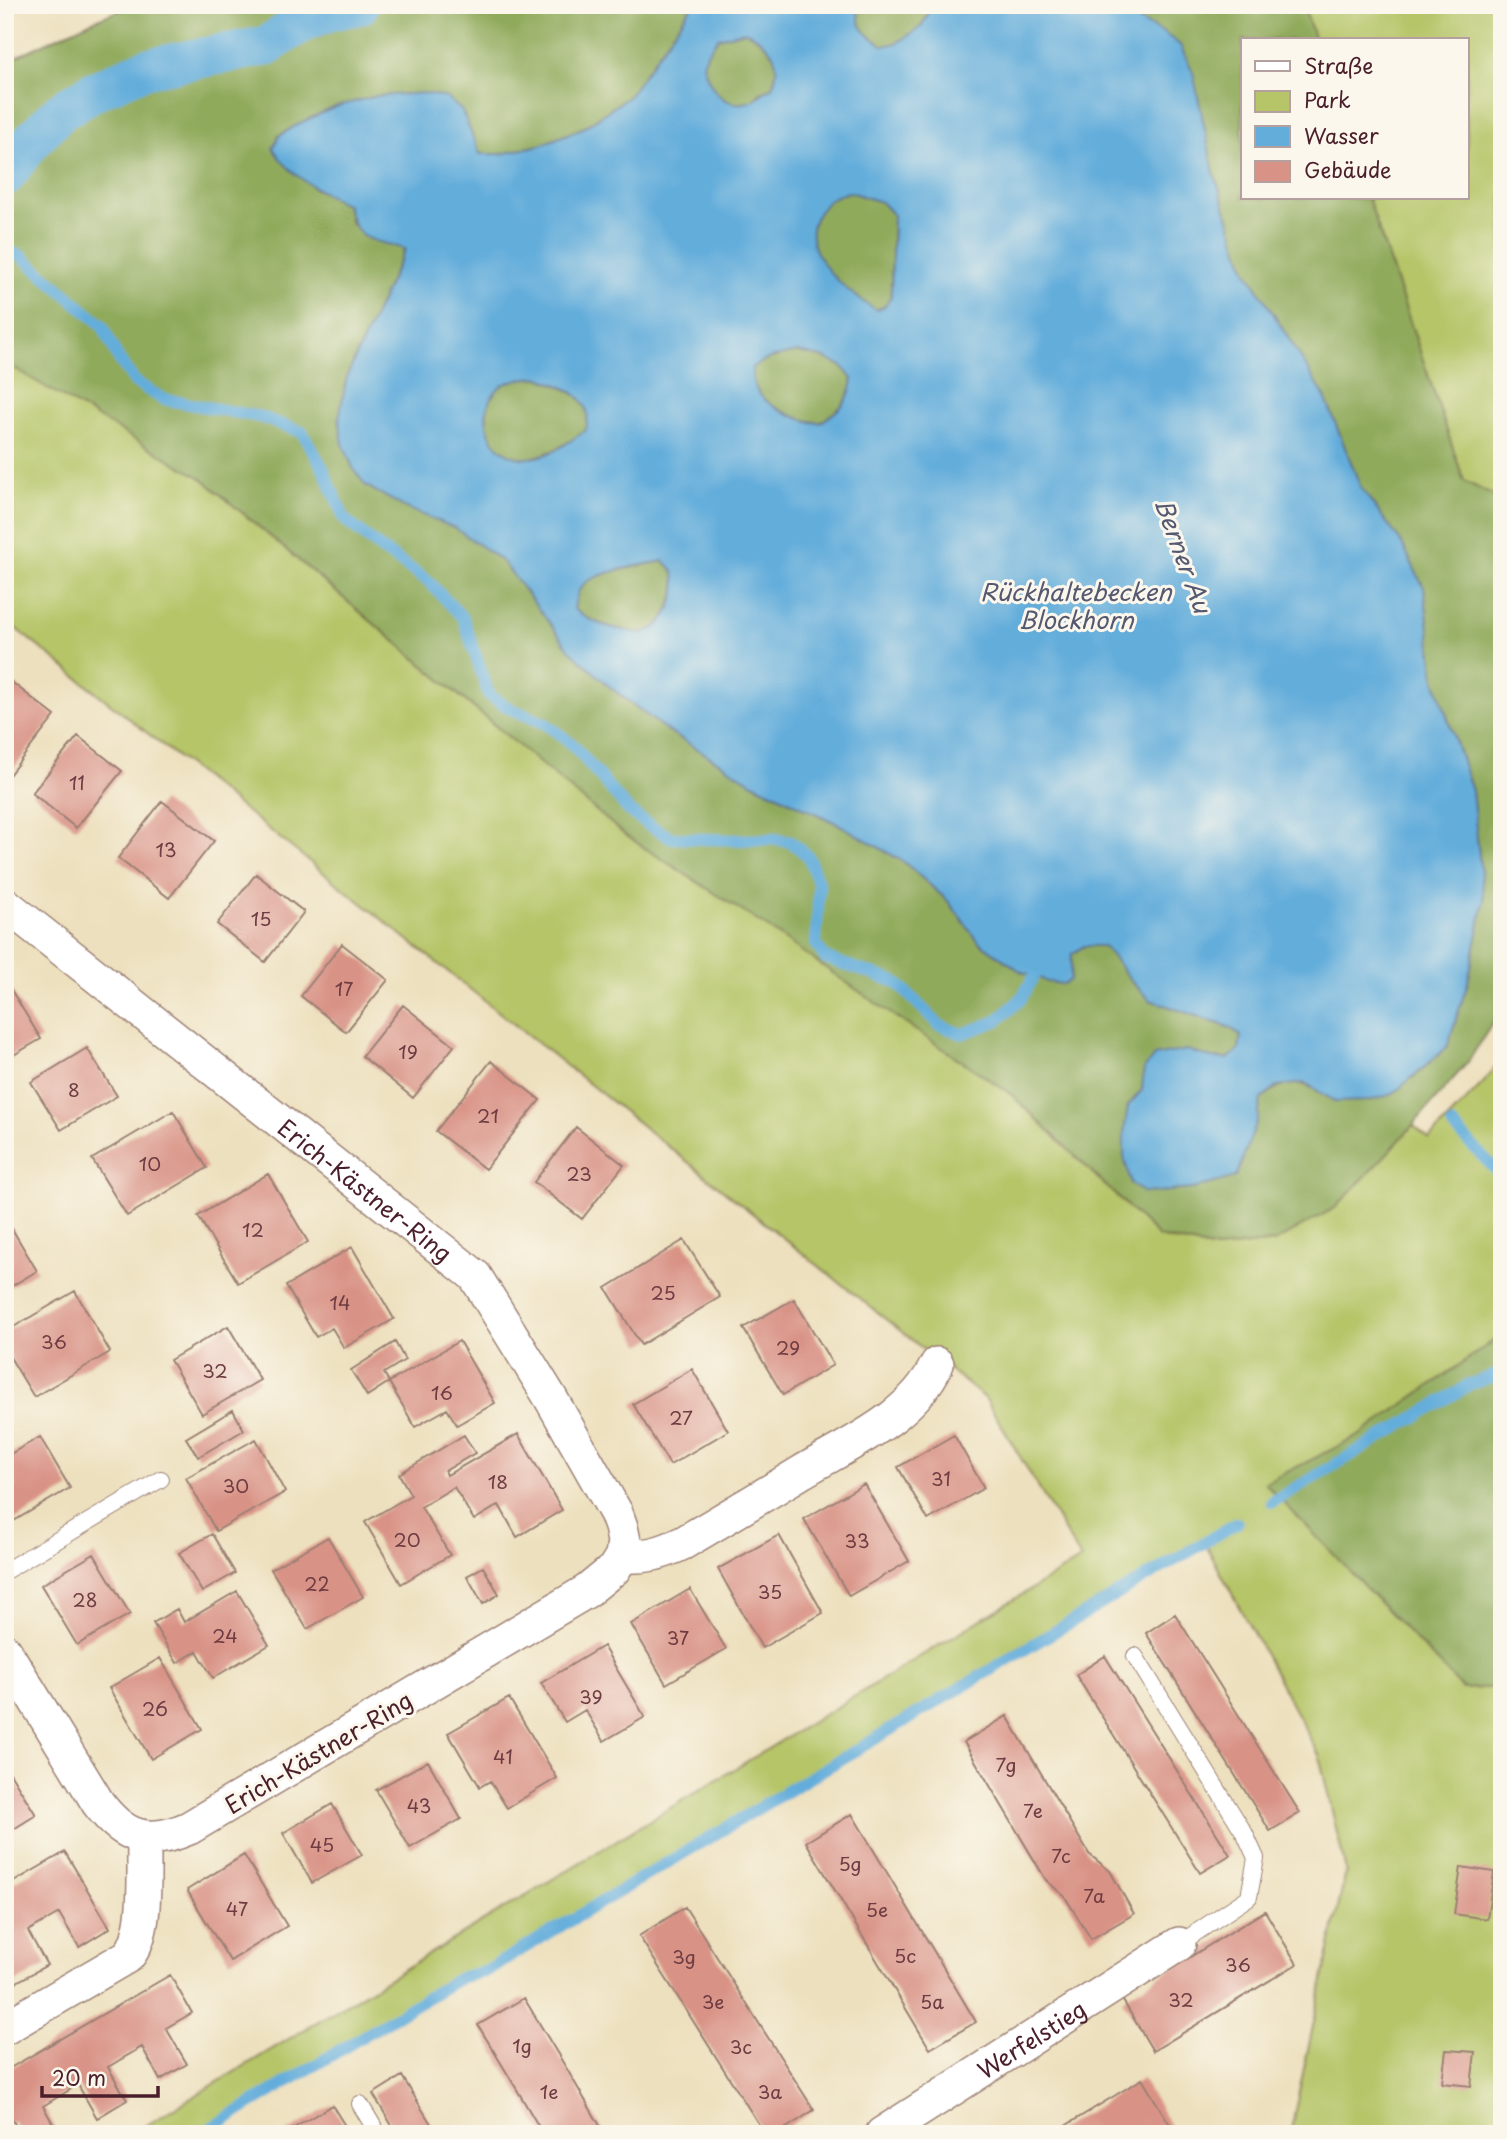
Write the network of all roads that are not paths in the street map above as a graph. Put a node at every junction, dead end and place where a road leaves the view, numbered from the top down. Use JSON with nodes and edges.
{"nodes":[{"id":1,"x":5,"y":904,"type":"edge"},
{"id":2,"x":937,"y":1364,"type":"dead end"},
{"id":3,"x":160,"y":1479,"type":"dead end"},
{"id":4,"x":622,"y":1556,"type":"junction"},
{"id":5,"x":5,"y":1571,"type":"edge"},
{"id":6,"x":5,"y":1651,"type":"edge"},
{"id":7,"x":1135,"y":1656,"type":"dead end"},
{"id":8,"x":144,"y":1838,"type":"junction"},
{"id":9,"x":1179,"y":1944,"type":"joint"},
{"id":10,"x":5,"y":2028,"type":"edge"},
{"id":11,"x":360,"y":2104,"type":"dead end"},
{"id":12,"x":378,"y":2134,"type":"edge"},
{"id":13,"x":882,"y":2134,"type":"edge"}],
"edges":[{"from":1,"to":4,"type":"street","name":"Erich-Kästner-Ring"},
{"from":2,"to":4,"type":"street"},
{"from":3,"to":5,"type":"lane"},
{"from":4,"to":8,"type":"street","name":"Erich-Kästner-Ring"},
{"from":6,"to":8,"type":"street"},
{"from":7,"to":9,"type":"lane"},
{"from":8,"to":10,"type":"street"},
{"from":9,"to":13,"type":"street","name":"Werfelstieg"},
{"from":11,"to":12,"type":"lane"}]}
